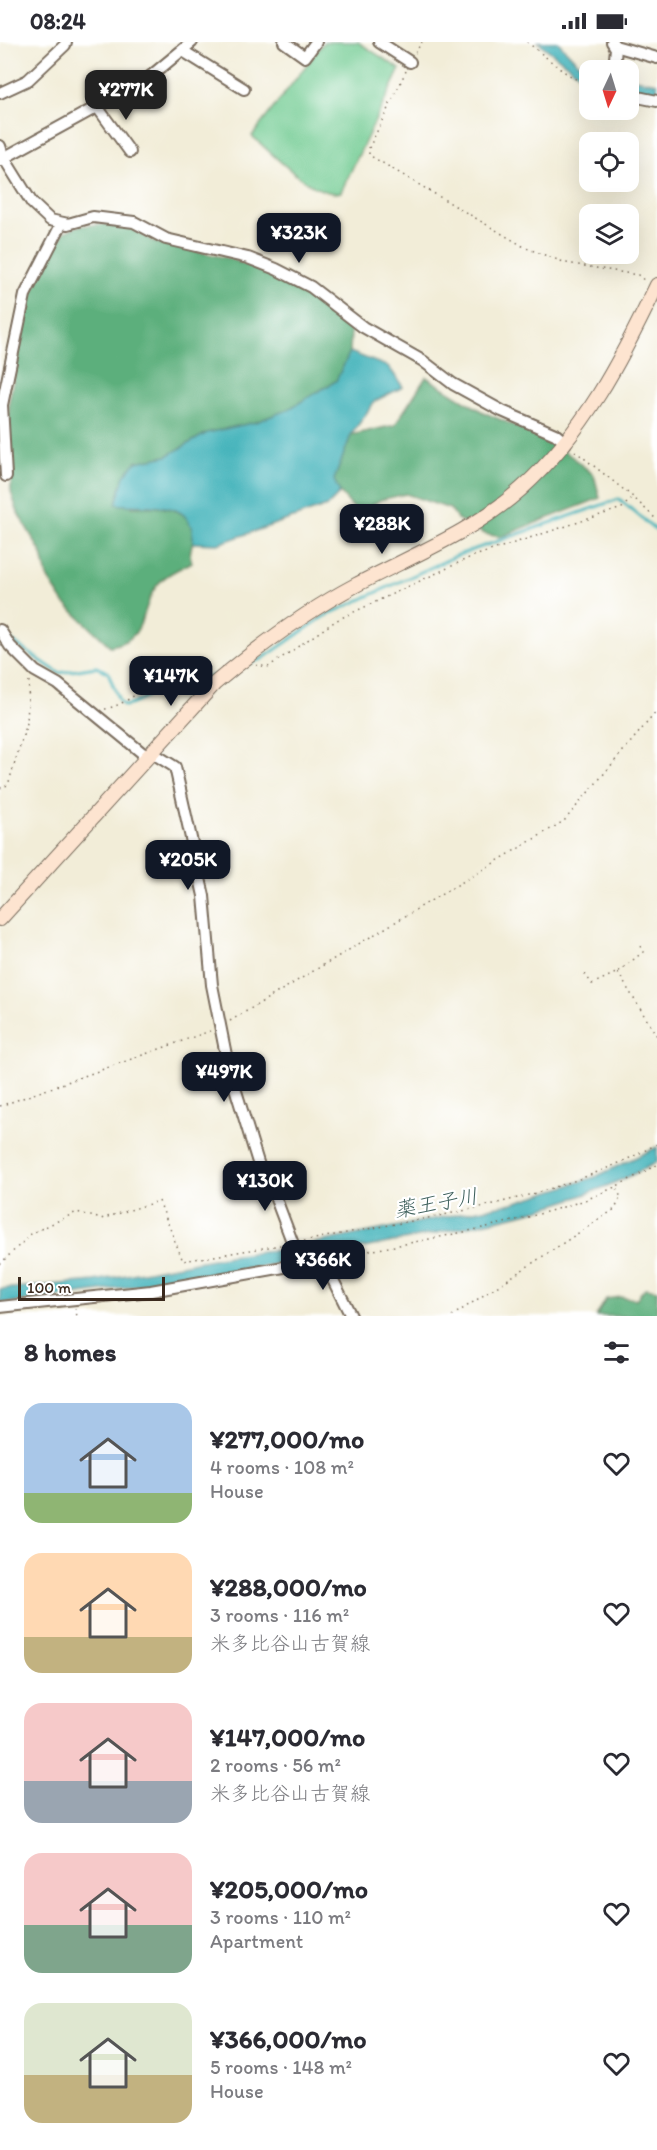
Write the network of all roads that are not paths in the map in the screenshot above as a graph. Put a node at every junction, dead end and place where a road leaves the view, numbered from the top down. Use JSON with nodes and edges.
{"nodes":[{"id":1,"x":66,"y":42,"type":"edge"},
{"id":2,"x":192,"y":42,"type":"edge"},
{"id":3,"x":284,"y":42,"type":"edge"},
{"id":4,"x":316,"y":42,"type":"edge"},
{"id":5,"x":379,"y":42,"type":"edge"},
{"id":6,"x":613,"y":44,"type":"edge"},
{"id":7,"x":183,"y":51,"type":"junction"},
{"id":8,"x":657,"y":58,"type":"edge"},
{"id":9,"x":614,"y":60,"type":"edge"},
{"id":10,"x":410,"y":62,"type":"road end"},
{"id":11,"x":244,"y":89,"type":"dead end"},
{"id":12,"x":0,"y":93,"type":"edge"},
{"id":13,"x":639,"y":97,"type":"edge"},
{"id":14,"x":657,"y":101,"type":"edge"},
{"id":15,"x":98,"y":108,"type":"junction"},
{"id":16,"x":0,"y":146,"type":"edge"},
{"id":17,"x":130,"y":152,"type":"dead end"},
{"id":18,"x":2,"y":159,"type":"edge"},
{"id":19,"x":62,"y":223,"type":"junction"},
{"id":20,"x":656,"y":287,"type":"edge"},
{"id":21,"x":566,"y":443,"type":"junction"},
{"id":22,"x":6,"y":476,"type":"dead end"},
{"id":23,"x":0,"y":630,"type":"edge"},
{"id":24,"x":149,"y":754,"type":"junction"},
{"id":25,"x":0,"y":919,"type":"edge"},
{"id":26,"x":297,"y":1265,"type":"junction"},
{"id":27,"x":0,"y":1307,"type":"edge"},
{"id":28,"x":351,"y":1316,"type":"edge"}],
"edges":[{"from":1,"to":12,"type":"street"},
{"from":2,"to":7,"type":"street"},
{"from":3,"to":4,"type":"street"},
{"from":5,"to":10,"type":"street"},
{"from":6,"to":8,"type":"street"},
{"from":6,"to":9,"type":"street"},
{"from":7,"to":11,"type":"street"},
{"from":7,"to":15,"type":"street"},
{"from":13,"to":14,"type":"street"},
{"from":15,"to":17,"type":"street"},
{"from":15,"to":18,"type":"street"},
{"from":16,"to":18,"type":"street"},
{"from":18,"to":19,"type":"street"},
{"from":19,"to":21,"type":"street"},
{"from":19,"to":22,"type":"street"},
{"from":20,"to":21,"type":"main road"},
{"from":21,"to":24,"type":"main road"},
{"from":23,"to":24,"type":"street"},
{"from":24,"to":25,"type":"main road"},
{"from":24,"to":26,"type":"street"},
{"from":26,"to":27,"type":"street"},
{"from":26,"to":28,"type":"street"}]}
